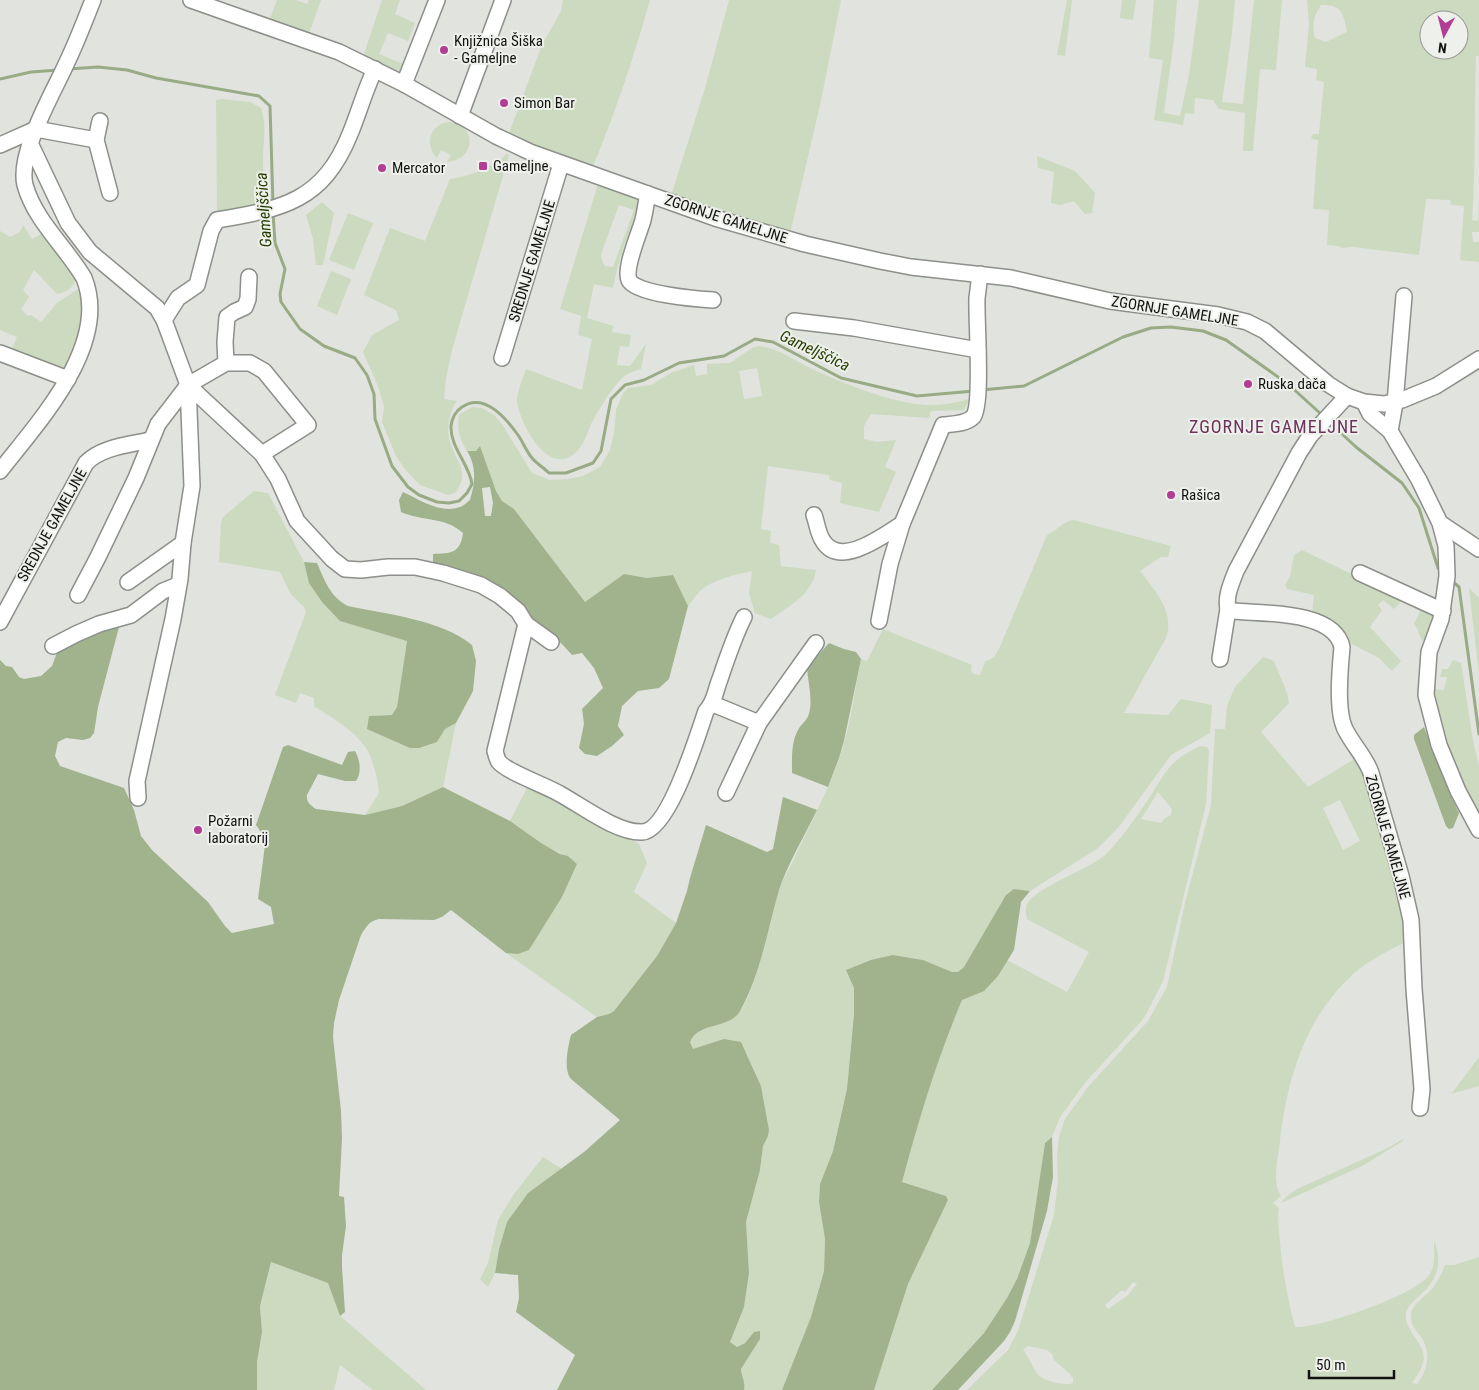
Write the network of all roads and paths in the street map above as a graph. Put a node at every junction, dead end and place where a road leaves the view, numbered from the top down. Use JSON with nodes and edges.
{"nodes":[{"id":1,"x":93,"y":0,"type":"edge"},
{"id":2,"x":191,"y":0,"type":"edge"},
{"id":3,"x":437,"y":0,"type":"edge"},
{"id":4,"x":503,"y":0,"type":"edge"},
{"id":5,"x":375,"y":69,"type":"junction"},
{"id":6,"x":404,"y":84,"type":"junction"},
{"id":7,"x":460,"y":116,"type":"junction"},
{"id":8,"x":100,"y":121,"type":"dead end"},
{"id":9,"x":33,"y":136,"type":"junction"},
{"id":10,"x":96,"y":140,"type":"junction"},
{"id":11,"x":0,"y":145,"type":"edge"},
{"id":12,"x":561,"y":164,"type":"junction"},
{"id":13,"x":110,"y":194,"type":"dead end"},
{"id":14,"x":648,"y":194,"type":"junction"},
{"id":15,"x":980,"y":274,"type":"junction"},
{"id":16,"x":249,"y":277,"type":"dead end"},
{"id":17,"x":1404,"y":296,"type":"dead end"},
{"id":18,"x":713,"y":300,"type":"dead end"},
{"id":19,"x":164,"y":320,"type":"junction"},
{"id":20,"x":794,"y":321,"type":"dead end"},
{"id":21,"x":978,"y":350,"type":"junction"},
{"id":22,"x":0,"y":353,"type":"edge"},
{"id":23,"x":502,"y":358,"type":"dead end"},
{"id":24,"x":1479,"y":359,"type":"edge"},
{"id":25,"x":226,"y":363,"type":"junction"},
{"id":26,"x":68,"y":379,"type":"junction"},
{"id":27,"x":188,"y":385,"type":"junction"},
{"id":28,"x":1347,"y":396,"type":"junction"},
{"id":29,"x":1364,"y":402,"type":"junction"},
{"id":30,"x":1395,"y":403,"type":"junction"},
{"id":31,"x":1390,"y":431,"type":"junction"},
{"id":32,"x":150,"y":440,"type":"junction"},
{"id":33,"x":262,"y":454,"type":"junction"},
{"id":34,"x":0,"y":471,"type":"edge"},
{"id":35,"x":814,"y":515,"type":"dead end"},
{"id":36,"x":1440,"y":523,"type":"junction"},
{"id":37,"x":902,"y":524,"type":"junction"},
{"id":38,"x":183,"y":543,"type":"junction"},
{"id":39,"x":1479,"y":549,"type":"edge"},
{"id":40,"x":1360,"y":573,"type":"dead end"},
{"id":41,"x":128,"y":582,"type":"dead end"},
{"id":42,"x":178,"y":585,"type":"junction"},
{"id":43,"x":78,"y":595,"type":"dead end"},
{"id":44,"x":1228,"y":609,"type":"junction"},
{"id":45,"x":1443,"y":611,"type":"junction"},
{"id":46,"x":744,"y":617,"type":"dead end"},
{"id":47,"x":879,"y":621,"type":"dead end"},
{"id":48,"x":0,"y":622,"type":"edge"},
{"id":49,"x":526,"y":624,"type":"junction"},
{"id":50,"x":551,"y":642,"type":"dead end"},
{"id":51,"x":816,"y":643,"type":"dead end"},
{"id":52,"x":53,"y":646,"type":"dead end"},
{"id":53,"x":1220,"y":659,"type":"dead end"},
{"id":54,"x":713,"y":704,"type":"junction"},
{"id":55,"x":759,"y":723,"type":"junction"},
{"id":56,"x":726,"y":793,"type":"dead end"},
{"id":57,"x":138,"y":798,"type":"dead end"},
{"id":58,"x":1479,"y":830,"type":"edge"},
{"id":59,"x":1420,"y":1108,"type":"dead end"}],
"edges":[{"from":1,"to":9,"type":"street"},
{"from":2,"to":5,"type":"street"},
{"from":3,"to":6,"type":"street"},
{"from":4,"to":7,"type":"street"},
{"from":5,"to":6,"type":"street"},
{"from":5,"to":19,"type":"street"},
{"from":6,"to":7,"type":"street"},
{"from":7,"to":12,"type":"street"},
{"from":8,"to":10,"type":"street"},
{"from":9,"to":10,"type":"street"},
{"from":9,"to":11,"type":"street"},
{"from":9,"to":19,"type":"street"},
{"from":9,"to":26,"type":"street"},
{"from":10,"to":13,"type":"street"},
{"from":12,"to":14,"type":"street"},
{"from":12,"to":23,"type":"street","name":"SREDNJE GAMELJNE"},
{"from":14,"to":15,"type":"street","name":"ZGORNJE GAMELJNE"},
{"from":14,"to":18,"type":"street","name":"ZGORNJE GAMELJNE"},
{"from":15,"to":21,"type":"street"},
{"from":15,"to":28,"type":"street","name":"ZGORNJE GAMELJNE"},
{"from":16,"to":25,"type":"street"},
{"from":17,"to":30,"type":"street"},
{"from":19,"to":27,"type":"street"},
{"from":20,"to":21,"type":"street"},
{"from":21,"to":37,"type":"street"},
{"from":22,"to":26,"type":"street"},
{"from":24,"to":30,"type":"street","name":"ZGORNJE GAMELJNE"},
{"from":25,"to":27,"type":"street"},
{"from":25,"to":33,"type":"street"},
{"from":26,"to":34,"type":"street"},
{"from":27,"to":32,"type":"street"},
{"from":27,"to":33,"type":"street"},
{"from":27,"to":38,"type":"street"},
{"from":28,"to":29,"type":"street","name":"ZGORNJE GAMELJNE"},
{"from":28,"to":44,"type":"street"},
{"from":29,"to":30,"type":"street","name":"ZGORNJE GAMELJNE"},
{"from":29,"to":31,"type":"street"},
{"from":30,"to":31,"type":"street"},
{"from":31,"to":36,"type":"street"},
{"from":32,"to":43,"type":"street"},
{"from":32,"to":48,"type":"street","name":"SREDNJE GAMELJNE"},
{"from":33,"to":49,"type":"street"},
{"from":35,"to":37,"type":"street"},
{"from":36,"to":39,"type":"street"},
{"from":36,"to":45,"type":"street"},
{"from":37,"to":47,"type":"street"},
{"from":38,"to":41,"type":"street"},
{"from":38,"to":42,"type":"street"},
{"from":40,"to":45,"type":"street"},
{"from":42,"to":52,"type":"street"},
{"from":42,"to":57,"type":"street"},
{"from":44,"to":53,"type":"street"},
{"from":44,"to":59,"type":"street","name":"ZGORNJE GAMELJNE"},
{"from":45,"to":58,"type":"street"},
{"from":46,"to":54,"type":"street"},
{"from":49,"to":50,"type":"street"},
{"from":49,"to":54,"type":"street"},
{"from":51,"to":55,"type":"street"},
{"from":54,"to":55,"type":"street"},
{"from":55,"to":56,"type":"street"}]}
